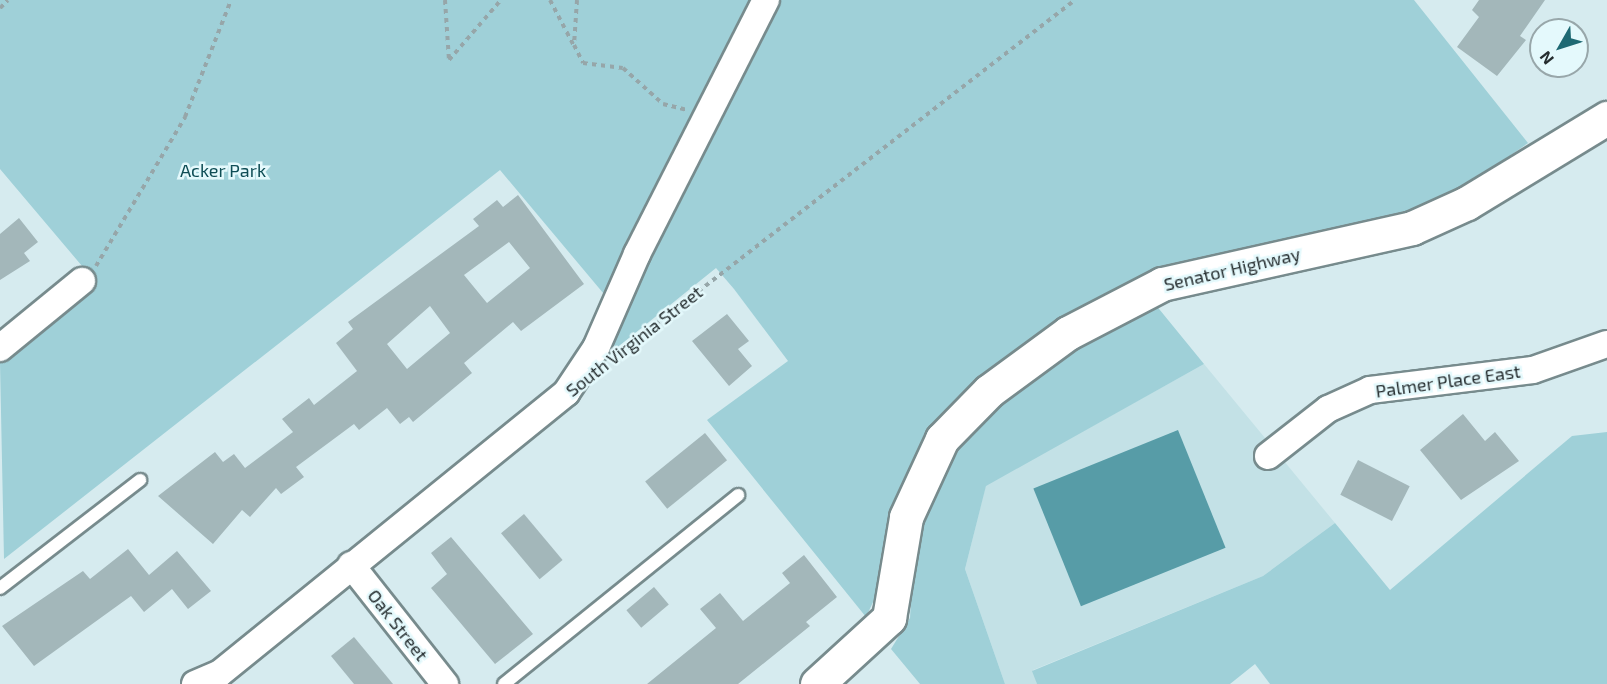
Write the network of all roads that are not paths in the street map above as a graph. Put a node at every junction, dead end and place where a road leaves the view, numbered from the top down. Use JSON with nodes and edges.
{"nodes":[{"id":1,"x":766,"y":0,"type":"edge"},
{"id":2,"x":1607,"y":118,"type":"edge"},
{"id":3,"x":82,"y":281,"type":"road end"},
{"id":4,"x":1607,"y":344,"type":"edge"},
{"id":5,"x":0,"y":348,"type":"edge"},
{"id":6,"x":1268,"y":456,"type":"dead end"},
{"id":7,"x":140,"y":480,"type":"dead end"},
{"id":8,"x":738,"y":495,"type":"dead end"},
{"id":9,"x":351,"y":565,"type":"junction"},
{"id":10,"x":0,"y":588,"type":"edge"},
{"id":11,"x":195,"y":684,"type":"edge"},
{"id":12,"x":445,"y":684,"type":"edge"},
{"id":13,"x":504,"y":684,"type":"edge"},
{"id":14,"x":816,"y":684,"type":"edge"}],
"edges":[{"from":1,"to":9,"type":"street","name":"South Virginia Street"},
{"from":2,"to":14,"type":"street","name":"Senator Highway"},
{"from":3,"to":5,"type":"street"},
{"from":4,"to":6,"type":"street","name":"Palmer Place East"},
{"from":7,"to":10,"type":"lane"},
{"from":8,"to":13,"type":"lane"},
{"from":9,"to":11,"type":"street","name":"South Virginia Street"},
{"from":9,"to":12,"type":"street","name":"Oak Street"}]}
